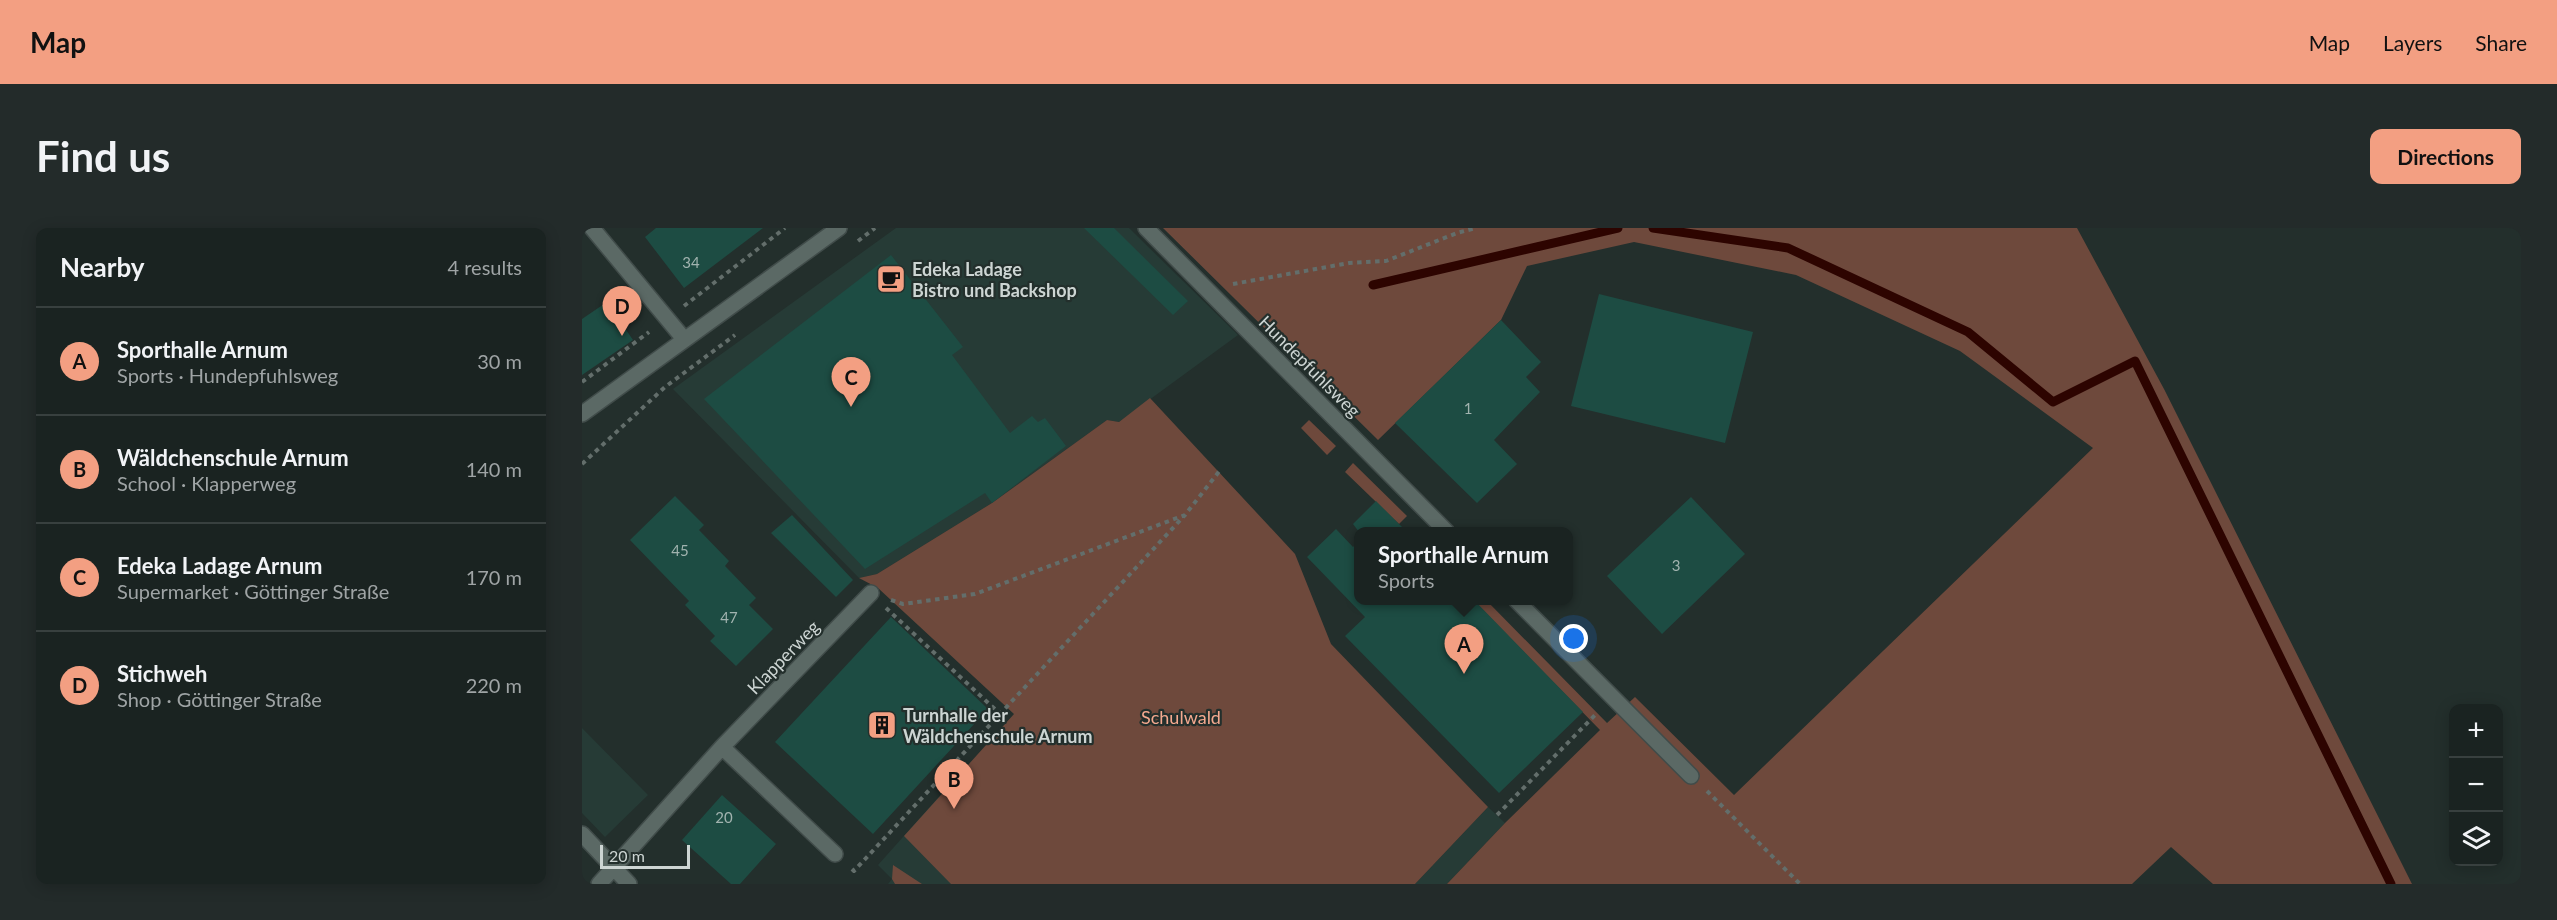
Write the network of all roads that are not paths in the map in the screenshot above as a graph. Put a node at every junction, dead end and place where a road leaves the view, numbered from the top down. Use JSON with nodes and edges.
{"nodes":[{"id":1,"x":592,"y":228,"type":"edge"},
{"id":2,"x":839,"y":228,"type":"edge"},
{"id":3,"x":1146,"y":228,"type":"edge"},
{"id":4,"x":684,"y":339,"type":"junction"},
{"id":5,"x":582,"y":414,"type":"edge"},
{"id":6,"x":1443,"y":527,"type":"edge"},
{"id":7,"x":871,"y":593,"type":"road end"},
{"id":8,"x":1521,"y":605,"type":"edge"},
{"id":9,"x":723,"y":747,"type":"junction"},
{"id":10,"x":1691,"y":776,"type":"road end"},
{"id":11,"x":582,"y":834,"type":"edge"},
{"id":12,"x":835,"y":854,"type":"road end"},
{"id":13,"x":614,"y":867,"type":"junction"},
{"id":14,"x":599,"y":884,"type":"edge"},
{"id":15,"x":629,"y":884,"type":"edge"}],
"edges":[{"from":1,"to":4,"type":"street"},
{"from":2,"to":4,"type":"street"},
{"from":3,"to":6,"type":"street","name":"Hundepfuhlsweg"},
{"from":4,"to":5,"type":"street"},
{"from":7,"to":9,"type":"street","name":"Klapperweg"},
{"from":8,"to":10,"type":"street"},
{"from":9,"to":12,"type":"street"},
{"from":9,"to":13,"type":"street","name":"Klapperweg"},
{"from":11,"to":13,"type":"street"},
{"from":13,"to":14,"type":"street","name":"Klapperweg"},
{"from":13,"to":15,"type":"street"}]}
